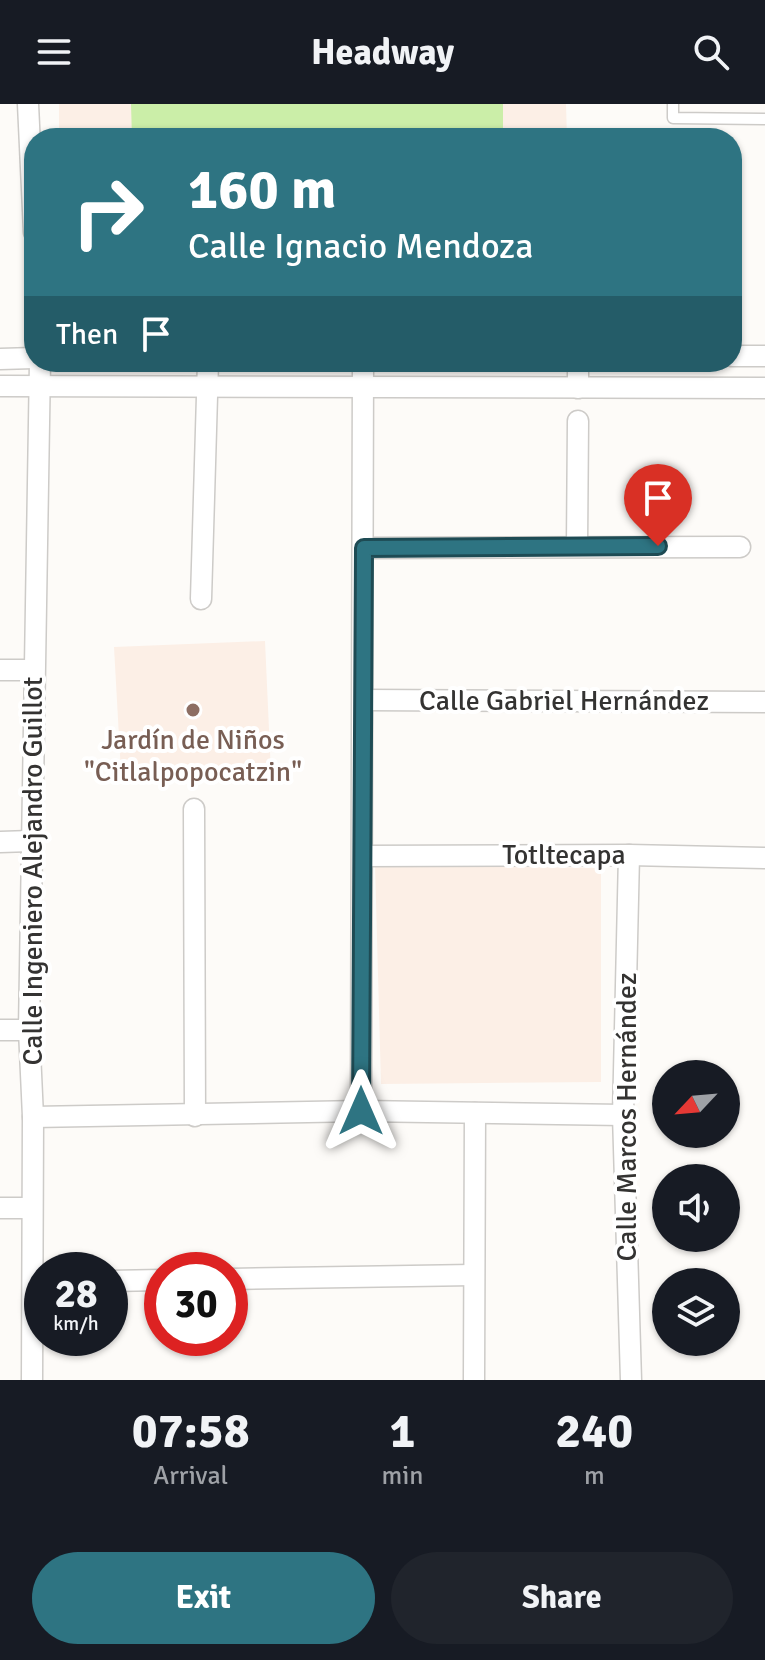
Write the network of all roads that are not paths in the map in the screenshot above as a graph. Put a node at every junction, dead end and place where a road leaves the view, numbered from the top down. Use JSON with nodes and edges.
{"nodes":[{"id":1,"x":28,"y":104,"type":"edge"},
{"id":2,"x":673,"y":104,"type":"edge"},
{"id":3,"x":765,"y":119,"type":"edge"},
{"id":4,"x":29,"y":128,"type":"edge"},
{"id":5,"x":742,"y":356,"type":"edge"},
{"id":6,"x":765,"y":356,"type":"edge"},
{"id":7,"x":24,"y":358,"type":"edge"},
{"id":8,"x":0,"y":359,"type":"edge"},
{"id":9,"x":40,"y":372,"type":"edge"},
{"id":10,"x":208,"y":372,"type":"edge"},
{"id":11,"x":363,"y":372,"type":"edge"},
{"id":12,"x":578,"y":372,"type":"edge"},
{"id":13,"x":40,"y":385,"type":"junction"},
{"id":14,"x":208,"y":385,"type":"junction"},
{"id":15,"x":0,"y":386,"type":"edge"},
{"id":16,"x":363,"y":388,"type":"junction"},
{"id":17,"x":578,"y":388,"type":"junction"},
{"id":18,"x":765,"y":388,"type":"edge"},
{"id":19,"x":578,"y":421,"type":"dead end"},
{"id":20,"x":577,"y":546,"type":"junction"},
{"id":21,"x":740,"y":547,"type":"dead end"},
{"id":22,"x":364,"y":548,"type":"junction"},
{"id":23,"x":201,"y":599,"type":"dead end"},
{"id":24,"x":0,"y":670,"type":"edge"},
{"id":25,"x":34,"y":670,"type":"junction"},
{"id":26,"x":364,"y":700,"type":"junction"},
{"id":27,"x":765,"y":702,"type":"edge"},
{"id":28,"x":194,"y":809,"type":"dead end"},
{"id":29,"x":31,"y":841,"type":"junction"},
{"id":30,"x":0,"y":842,"type":"edge"},
{"id":31,"x":629,"y":855,"type":"junction"},
{"id":32,"x":363,"y":856,"type":"junction"},
{"id":33,"x":765,"y":858,"type":"edge"},
{"id":34,"x":0,"y":1030,"type":"edge"},
{"id":35,"x":29,"y":1030,"type":"junction"},
{"id":36,"x":361,"y":1111,"type":"junction"},
{"id":37,"x":475,"y":1113,"type":"junction"},
{"id":38,"x":623,"y":1115,"type":"junction"},
{"id":39,"x":195,"y":1116,"type":"junction"},
{"id":40,"x":33,"y":1117,"type":"junction"},
{"id":41,"x":0,"y":1208,"type":"edge"},
{"id":42,"x":31,"y":1208,"type":"junction"},
{"id":43,"x":35,"y":1252,"type":"edge"},
{"id":44,"x":473,"y":1275,"type":"junction"},
{"id":45,"x":248,"y":1279,"type":"edge"},
{"id":46,"x":33,"y":1356,"type":"edge"},
{"id":47,"x":32,"y":1380,"type":"edge"},
{"id":48,"x":474,"y":1380,"type":"edge"},
{"id":49,"x":631,"y":1380,"type":"edge"}],
"edges":[{"from":1,"to":4,"type":"street"},
{"from":2,"to":3,"type":"lane"},
{"from":5,"to":6,"type":"street"},
{"from":7,"to":8,"type":"street"},
{"from":9,"to":13,"type":"street","name":"Calle Ingeniero Alejandro Guillot"},
{"from":10,"to":14,"type":"street"},
{"from":11,"to":16,"type":"street"},
{"from":12,"to":17,"type":"street"},
{"from":13,"to":14,"type":"street"},
{"from":13,"to":15,"type":"street"},
{"from":13,"to":25,"type":"street","name":"Calle Ingeniero Alejandro Guillot"},
{"from":14,"to":16,"type":"street"},
{"from":14,"to":23,"type":"street"},
{"from":16,"to":17,"type":"street"},
{"from":16,"to":22,"type":"street"},
{"from":17,"to":18,"type":"street"},
{"from":19,"to":20,"type":"street"},
{"from":20,"to":21,"type":"street"},
{"from":20,"to":22,"type":"street"},
{"from":22,"to":26,"type":"street"},
{"from":24,"to":25,"type":"street"},
{"from":25,"to":29,"type":"street","name":"Calle Ingeniero Alejandro Guillot"},
{"from":26,"to":27,"type":"street","name":"Calle Gabriel Hernández"},
{"from":26,"to":32,"type":"street"},
{"from":28,"to":39,"type":"street"},
{"from":29,"to":30,"type":"street"},
{"from":29,"to":35,"type":"street","name":"Calle Ingeniero Alejandro Guillot"},
{"from":31,"to":32,"type":"street","name":"Totltecapa"},
{"from":31,"to":33,"type":"street","name":"Totltecapa"},
{"from":31,"to":38,"type":"street","name":"Calle Marcos Hernández"},
{"from":32,"to":36,"type":"street"},
{"from":34,"to":35,"type":"street"},
{"from":35,"to":40,"type":"street","name":"Calle Ingeniero Alejandro Guillot"},
{"from":36,"to":37,"type":"street"},
{"from":36,"to":39,"type":"street"},
{"from":37,"to":38,"type":"street"},
{"from":37,"to":44,"type":"street"},
{"from":38,"to":49,"type":"street","name":"Calle Marcos Hernández"},
{"from":39,"to":40,"type":"street"},
{"from":40,"to":42,"type":"street","name":"Calle Ingeniero Alejandro Guillot"},
{"from":41,"to":42,"type":"street"},
{"from":42,"to":43,"type":"street","name":"Calle Ingeniero Alejandro Guillot"},
{"from":44,"to":45,"type":"street"},
{"from":44,"to":48,"type":"street"},
{"from":46,"to":47,"type":"street","name":"Calle Ingeniero Alejandro Guillot"}]}
